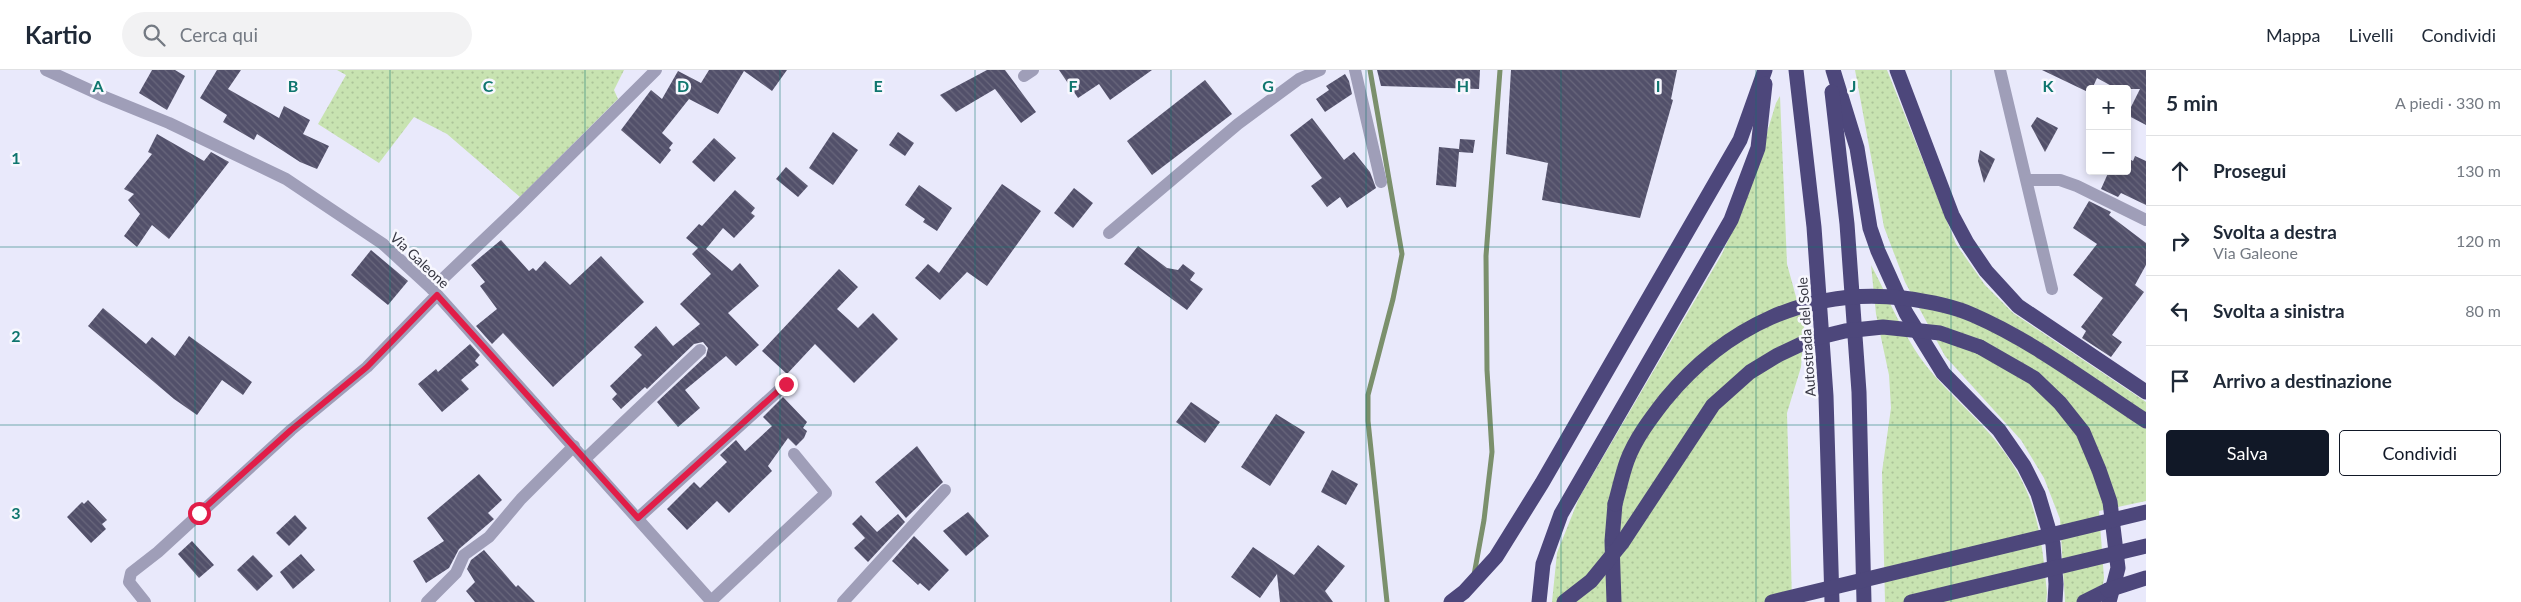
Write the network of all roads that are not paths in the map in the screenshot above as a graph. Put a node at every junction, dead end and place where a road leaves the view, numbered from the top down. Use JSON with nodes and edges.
{"nodes":[{"id":1,"x":46,"y":70,"type":"edge"},
{"id":2,"x":656,"y":70,"type":"edge"},
{"id":3,"x":1320,"y":70,"type":"edge"},
{"id":4,"x":1356,"y":70,"type":"edge"},
{"id":5,"x":1765,"y":70,"type":"edge"},
{"id":6,"x":1796,"y":70,"type":"edge"},
{"id":7,"x":1831,"y":70,"type":"edge"},
{"id":8,"x":1897,"y":70,"type":"edge"},
{"id":9,"x":2000,"y":70,"type":"edge"},
{"id":10,"x":2027,"y":180,"type":"junction"},
{"id":11,"x":1381,"y":182,"type":"dead end"},
{"id":12,"x":2146,"y":220,"type":"edge"},
{"id":13,"x":1109,"y":233,"type":"dead end"},
{"id":14,"x":2052,"y":289,"type":"dead end"},
{"id":15,"x":434,"y":292,"type":"junction"},
{"id":16,"x":700,"y":350,"type":"dead end"},
{"id":17,"x":786,"y":384,"type":"dead end"},
{"id":18,"x":2146,"y":392,"type":"edge"},
{"id":19,"x":2146,"y":422,"type":"edge"},
{"id":20,"x":574,"y":446,"type":"junction"},
{"id":21,"x":794,"y":454,"type":"dead end"},
{"id":22,"x":585,"y":459,"type":"junction"},
{"id":23,"x":945,"y":490,"type":"dead end"},
{"id":24,"x":2146,"y":512,"type":"edge"},
{"id":25,"x":638,"y":518,"type":"junction"},
{"id":26,"x":2146,"y":546,"type":"edge"},
{"id":27,"x":2146,"y":578,"type":"edge"},
{"id":28,"x":712,"y":601,"type":"edge"},
{"id":29,"x":145,"y":602,"type":"edge"},
{"id":30,"x":427,"y":602,"type":"edge"},
{"id":31,"x":843,"y":602,"type":"edge"},
{"id":32,"x":1451,"y":602,"type":"edge"},
{"id":33,"x":1539,"y":602,"type":"edge"},
{"id":34,"x":1564,"y":602,"type":"edge"},
{"id":35,"x":1614,"y":602,"type":"edge"},
{"id":36,"x":1772,"y":602,"type":"edge"},
{"id":37,"x":1832,"y":602,"type":"edge"},
{"id":38,"x":1864,"y":602,"type":"edge"},
{"id":39,"x":1911,"y":602,"type":"edge"},
{"id":40,"x":2055,"y":602,"type":"edge"},
{"id":41,"x":2084,"y":602,"type":"edge"},
{"id":42,"x":2109,"y":602,"type":"edge"}],
"edges":[{"from":1,"to":15,"type":"street","name":"Via Galeone"},
{"from":2,"to":15,"type":"street"},
{"from":3,"to":13,"type":"street"},
{"from":4,"to":11,"type":"street"},
{"from":5,"to":32,"type":"highway"},
{"from":5,"to":33,"type":"highway"},
{"from":6,"to":37,"type":"highway","name":"Autostrada del Sole"},
{"from":7,"to":38,"type":"highway"},
{"from":7,"to":40,"type":"highway"},
{"from":8,"to":18,"type":"highway"},
{"from":9,"to":10,"type":"street"},
{"from":10,"to":12,"type":"street"},
{"from":10,"to":14,"type":"street"},
{"from":15,"to":20,"type":"street","name":"Via Galeone"},
{"from":15,"to":29,"type":"street"},
{"from":16,"to":22,"type":"street"},
{"from":17,"to":25,"type":"street"},
{"from":19,"to":35,"type":"highway","bridge":true},
{"from":20,"to":22,"type":"street","name":"Via Galeone"},
{"from":20,"to":30,"type":"street"},
{"from":21,"to":28,"type":"street"},
{"from":22,"to":25,"type":"street","name":"Via Galeone"},
{"from":23,"to":31,"type":"street"},
{"from":24,"to":36,"type":"highway","bridge":true},
{"from":25,"to":28,"type":"street","name":"Via Galeone"},
{"from":26,"to":39,"type":"highway","bridge":true},
{"from":27,"to":41,"type":"highway","bridge":true},
{"from":34,"to":42,"type":"highway","bridge":true}]}
